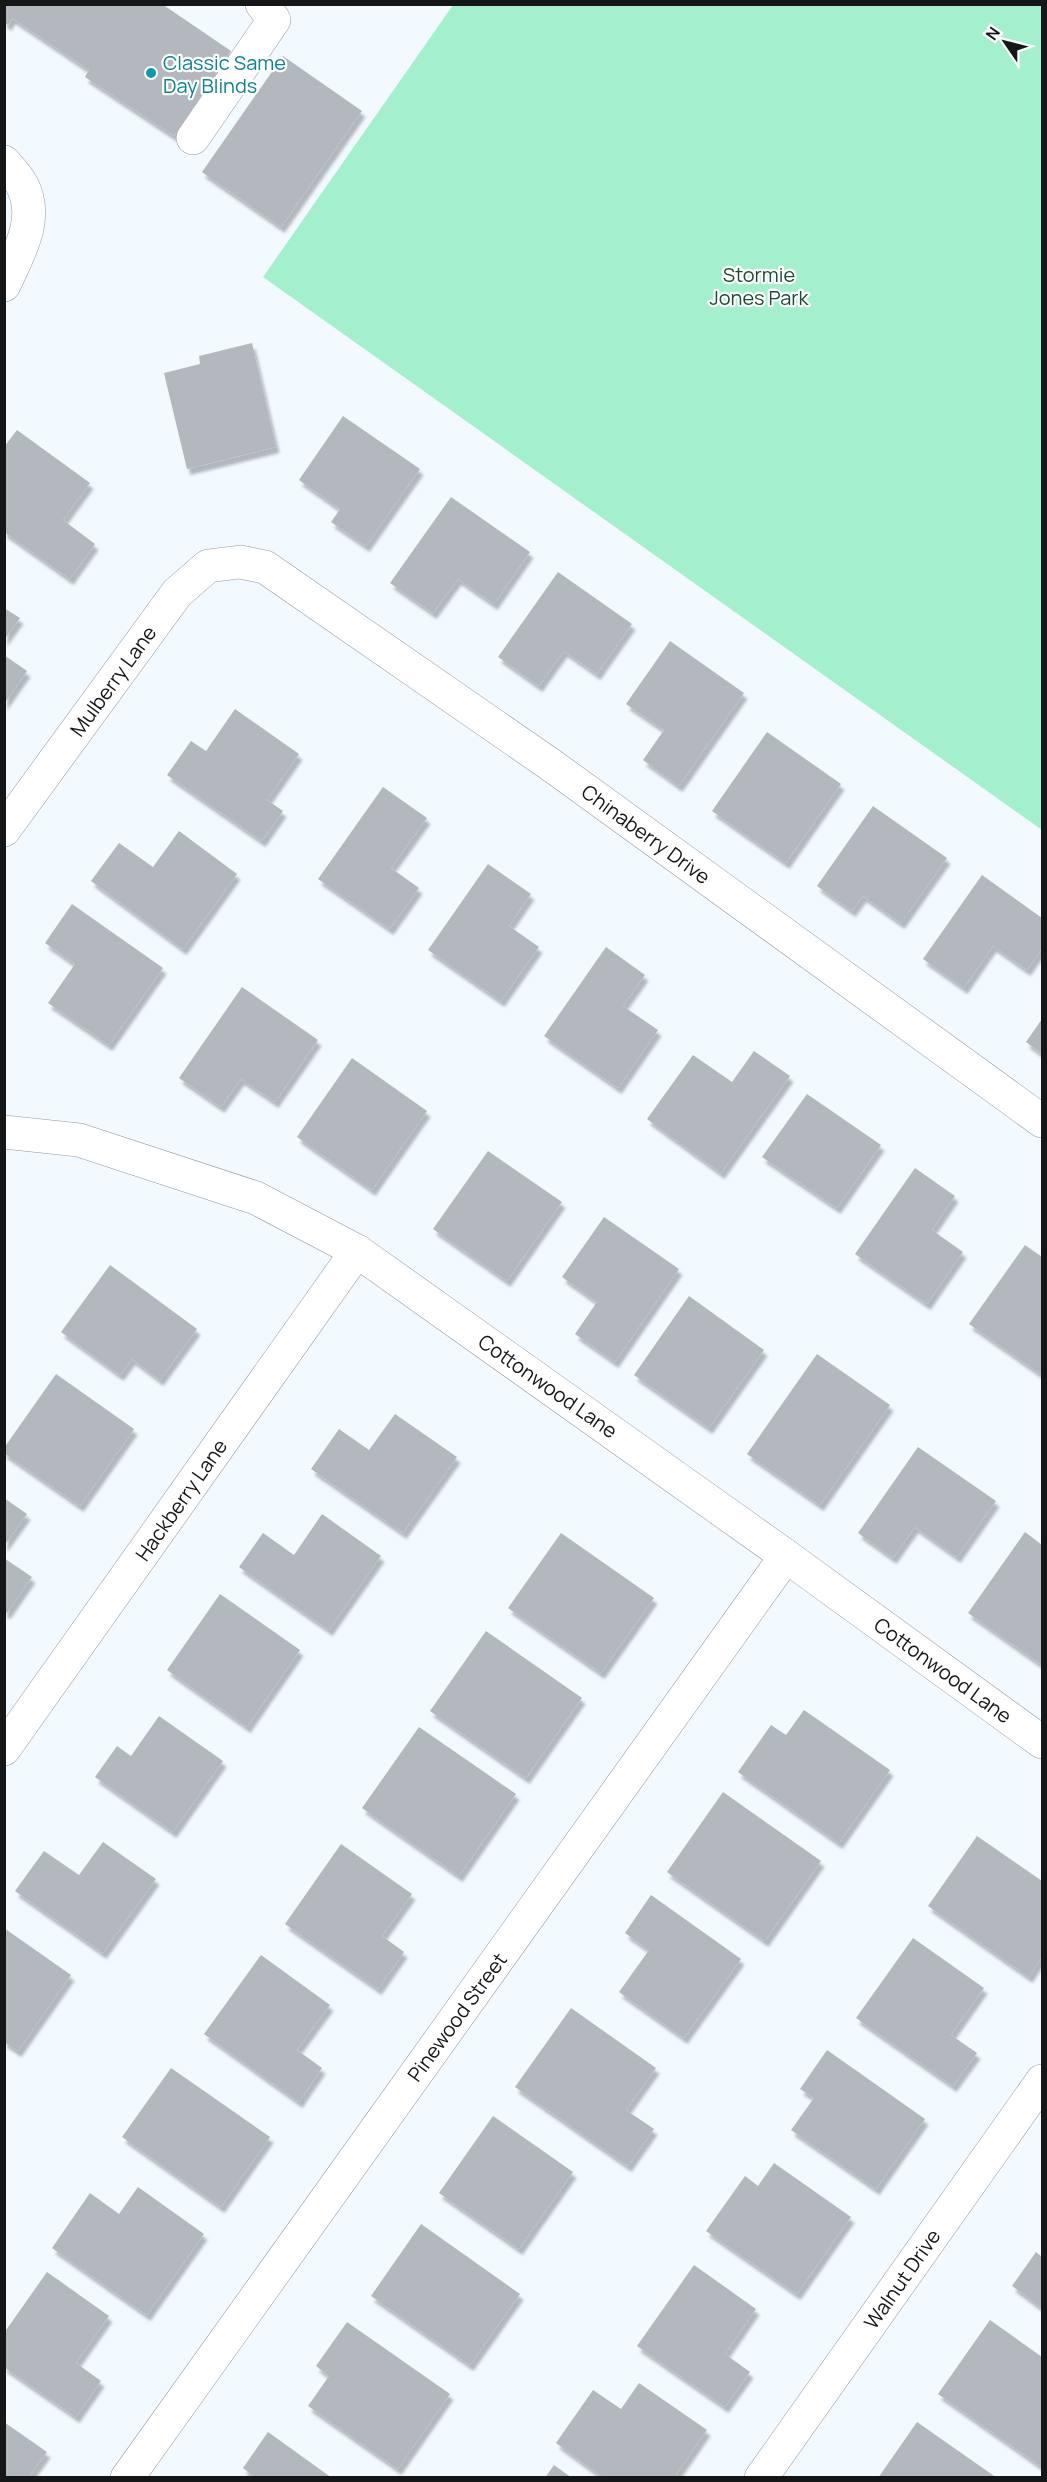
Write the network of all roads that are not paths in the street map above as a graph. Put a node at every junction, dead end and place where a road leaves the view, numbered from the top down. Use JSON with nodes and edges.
{"nodes":[{"id":1,"x":262,"y":4,"type":"edge"},
{"id":2,"x":193,"y":138,"type":"dead end"},
{"id":3,"x":4,"y":162,"type":"edge"},
{"id":4,"x":4,"y":285,"type":"edge"},
{"id":5,"x":240,"y":562,"type":"joint"},
{"id":6,"x":4,"y":830,"type":"edge"},
{"id":7,"x":1042,"y":1121,"type":"edge"},
{"id":8,"x":4,"y":1132,"type":"edge"},
{"id":9,"x":357,"y":1251,"type":"junction"},
{"id":10,"x":786,"y":1556,"type":"junction"},
{"id":11,"x":1042,"y":1742,"type":"edge"},
{"id":12,"x":4,"y":1749,"type":"edge"},
{"id":13,"x":1042,"y":2082,"type":"edge"},
{"id":14,"x":127,"y":2478,"type":"edge"},
{"id":15,"x":761,"y":2478,"type":"edge"}],
"edges":[{"from":1,"to":2,"type":"street"},
{"from":3,"to":4,"type":"street"},
{"from":5,"to":6,"type":"street","name":"Mulberry Lane"},
{"from":5,"to":7,"type":"street","name":"Chinaberry Drive"},
{"from":8,"to":9,"type":"street","name":"Cottonwood Lane"},
{"from":9,"to":10,"type":"street","name":"Cottonwood Lane"},
{"from":9,"to":12,"type":"street","name":"Hackberry Lane"},
{"from":10,"to":11,"type":"street","name":"Cottonwood Lane"},
{"from":10,"to":14,"type":"street","name":"Pinewood Street"},
{"from":13,"to":15,"type":"street","name":"Walnut Drive"}]}
